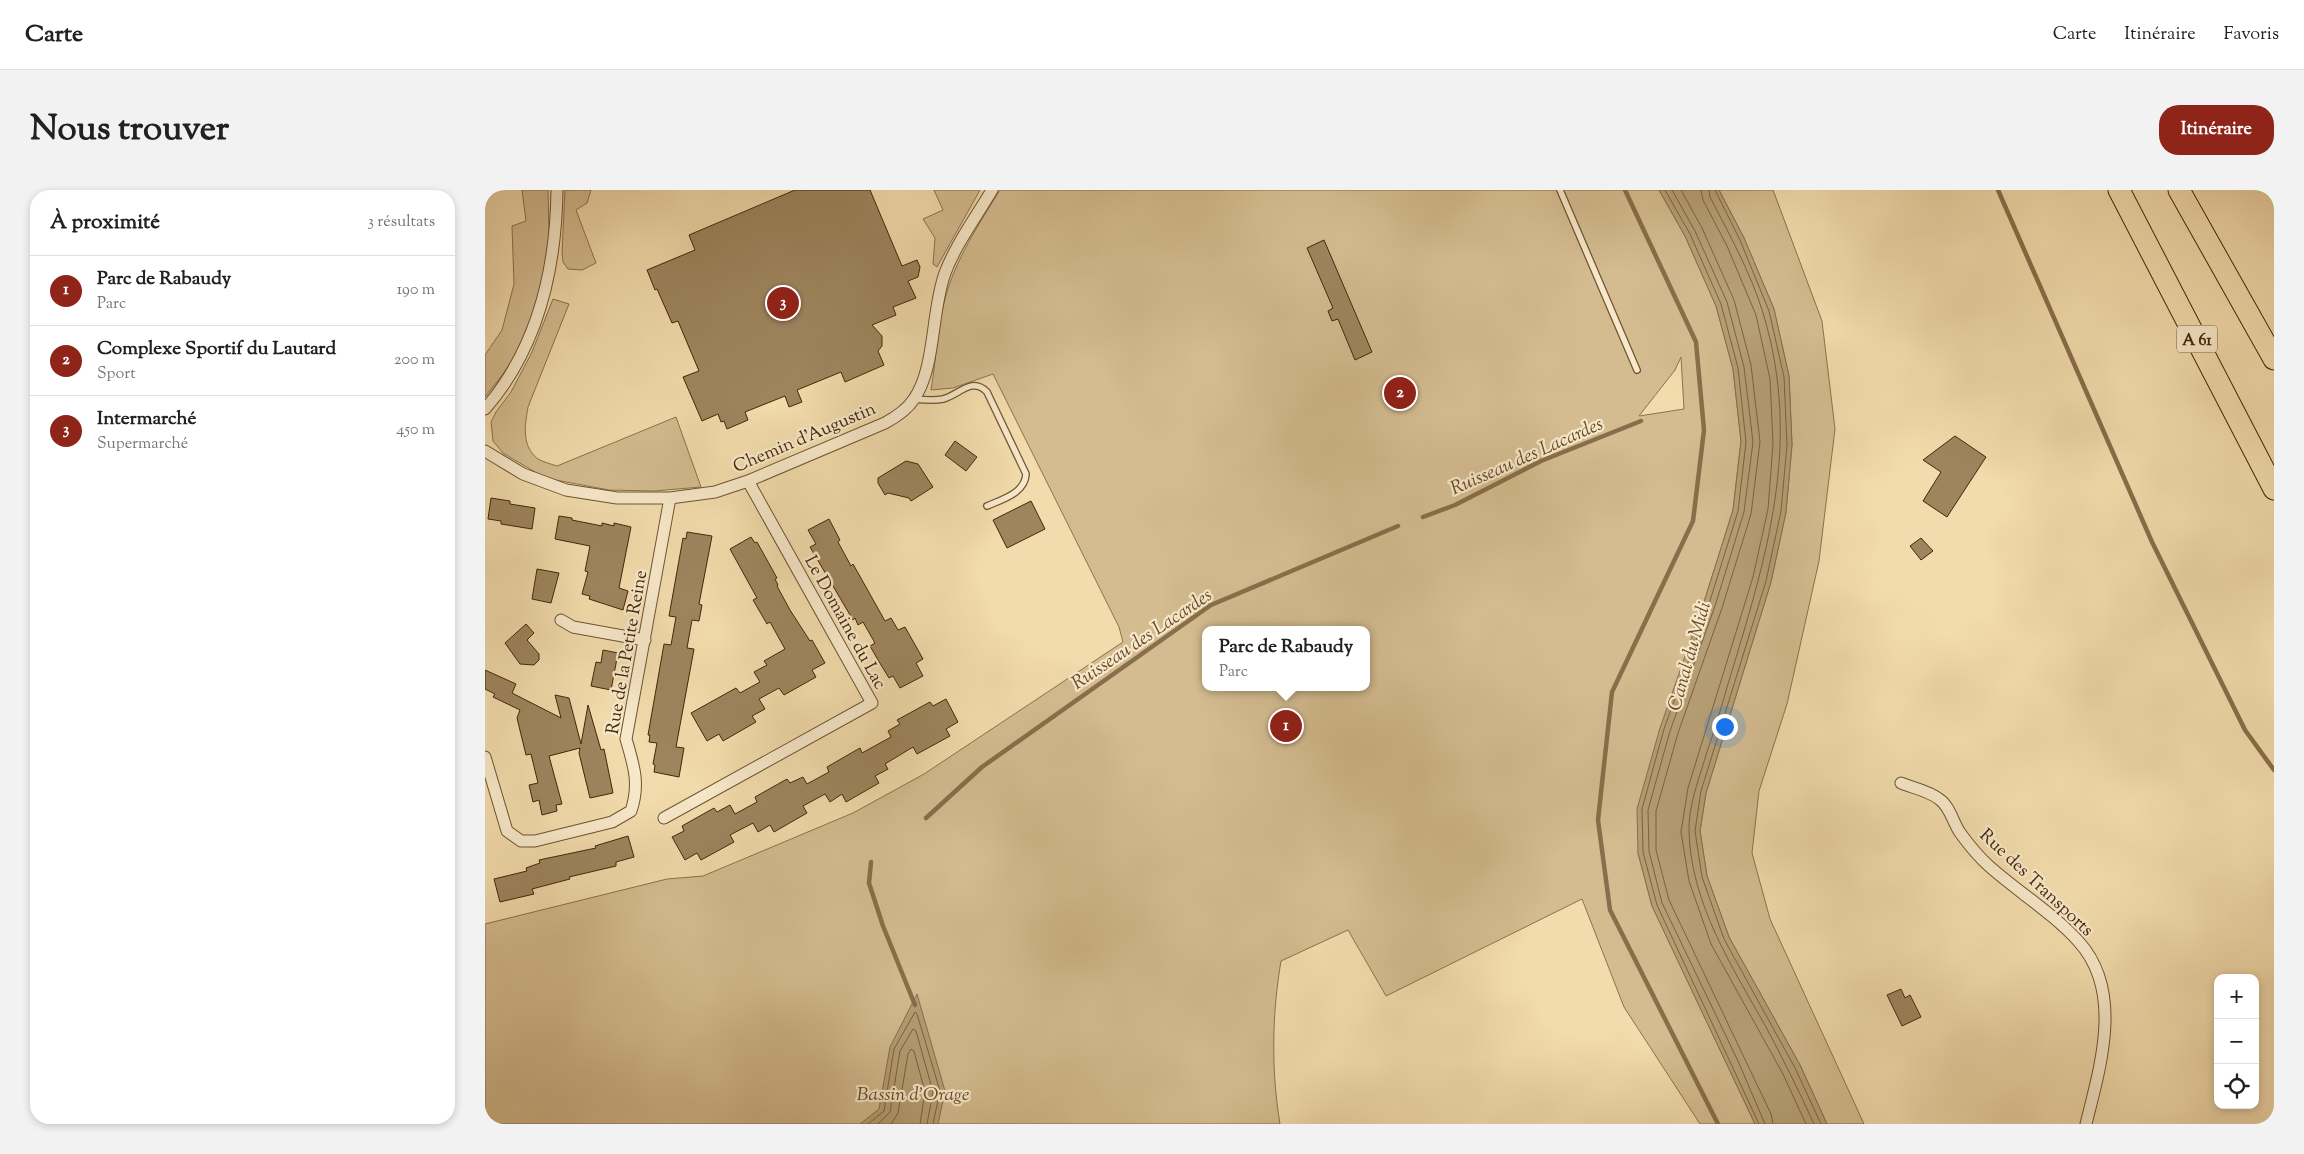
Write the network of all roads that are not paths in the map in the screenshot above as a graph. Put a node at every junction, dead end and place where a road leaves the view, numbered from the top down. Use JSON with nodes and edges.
{"nodes":[{"id":1,"x":557,"y":190,"type":"edge"},
{"id":2,"x":991,"y":190,"type":"edge"},
{"id":3,"x":1560,"y":190,"type":"edge"},
{"id":4,"x":2119,"y":190,"type":"edge"},
{"id":5,"x":2179,"y":190,"type":"edge"},
{"id":6,"x":2274,"y":359,"type":"edge"},
{"id":7,"x":1637,"y":370,"type":"dead end"},
{"id":8,"x":914,"y":399,"type":"junction"},
{"id":9,"x":485,"y":409,"type":"edge"},
{"id":10,"x":485,"y":451,"type":"edge"},
{"id":11,"x":748,"y":481,"type":"junction"},
{"id":12,"x":2274,"y":489,"type":"edge"},
{"id":13,"x":670,"y":498,"type":"junction"},
{"id":14,"x":987,"y":506,"type":"dead end"},
{"id":15,"x":561,"y":620,"type":"dead end"},
{"id":16,"x":645,"y":640,"type":"junction"},
{"id":17,"x":485,"y":757,"type":"edge"},
{"id":18,"x":1901,"y":783,"type":"dead end"},
{"id":19,"x":664,"y":818,"type":"dead end"},
{"id":20,"x":2086,"y":1124,"type":"edge"}],
"edges":[{"from":1,"to":9,"type":"street"},
{"from":2,"to":8,"type":"street","name":"Chemin d'Augustin"},
{"from":3,"to":7,"type":"lane"},
{"from":4,"to":12,"type":"highway","number":"A 61"},
{"from":5,"to":6,"type":"highway"},
{"from":8,"to":11,"type":"street","name":"Chemin d'Augustin"},
{"from":8,"to":14,"type":"lane"},
{"from":10,"to":13,"type":"street","name":"Chemin d'Augustin"},
{"from":11,"to":13,"type":"street","name":"Chemin d'Augustin"},
{"from":11,"to":19,"type":"street","name":"Le Domaine du Lac"},
{"from":13,"to":16,"type":"street","name":"Rue de la Petite Reine"},
{"from":15,"to":16,"type":"street"},
{"from":16,"to":17,"type":"street","name":"Rue de la Petite Reine"},
{"from":18,"to":20,"type":"street","name":"Rue des Transports"}]}
